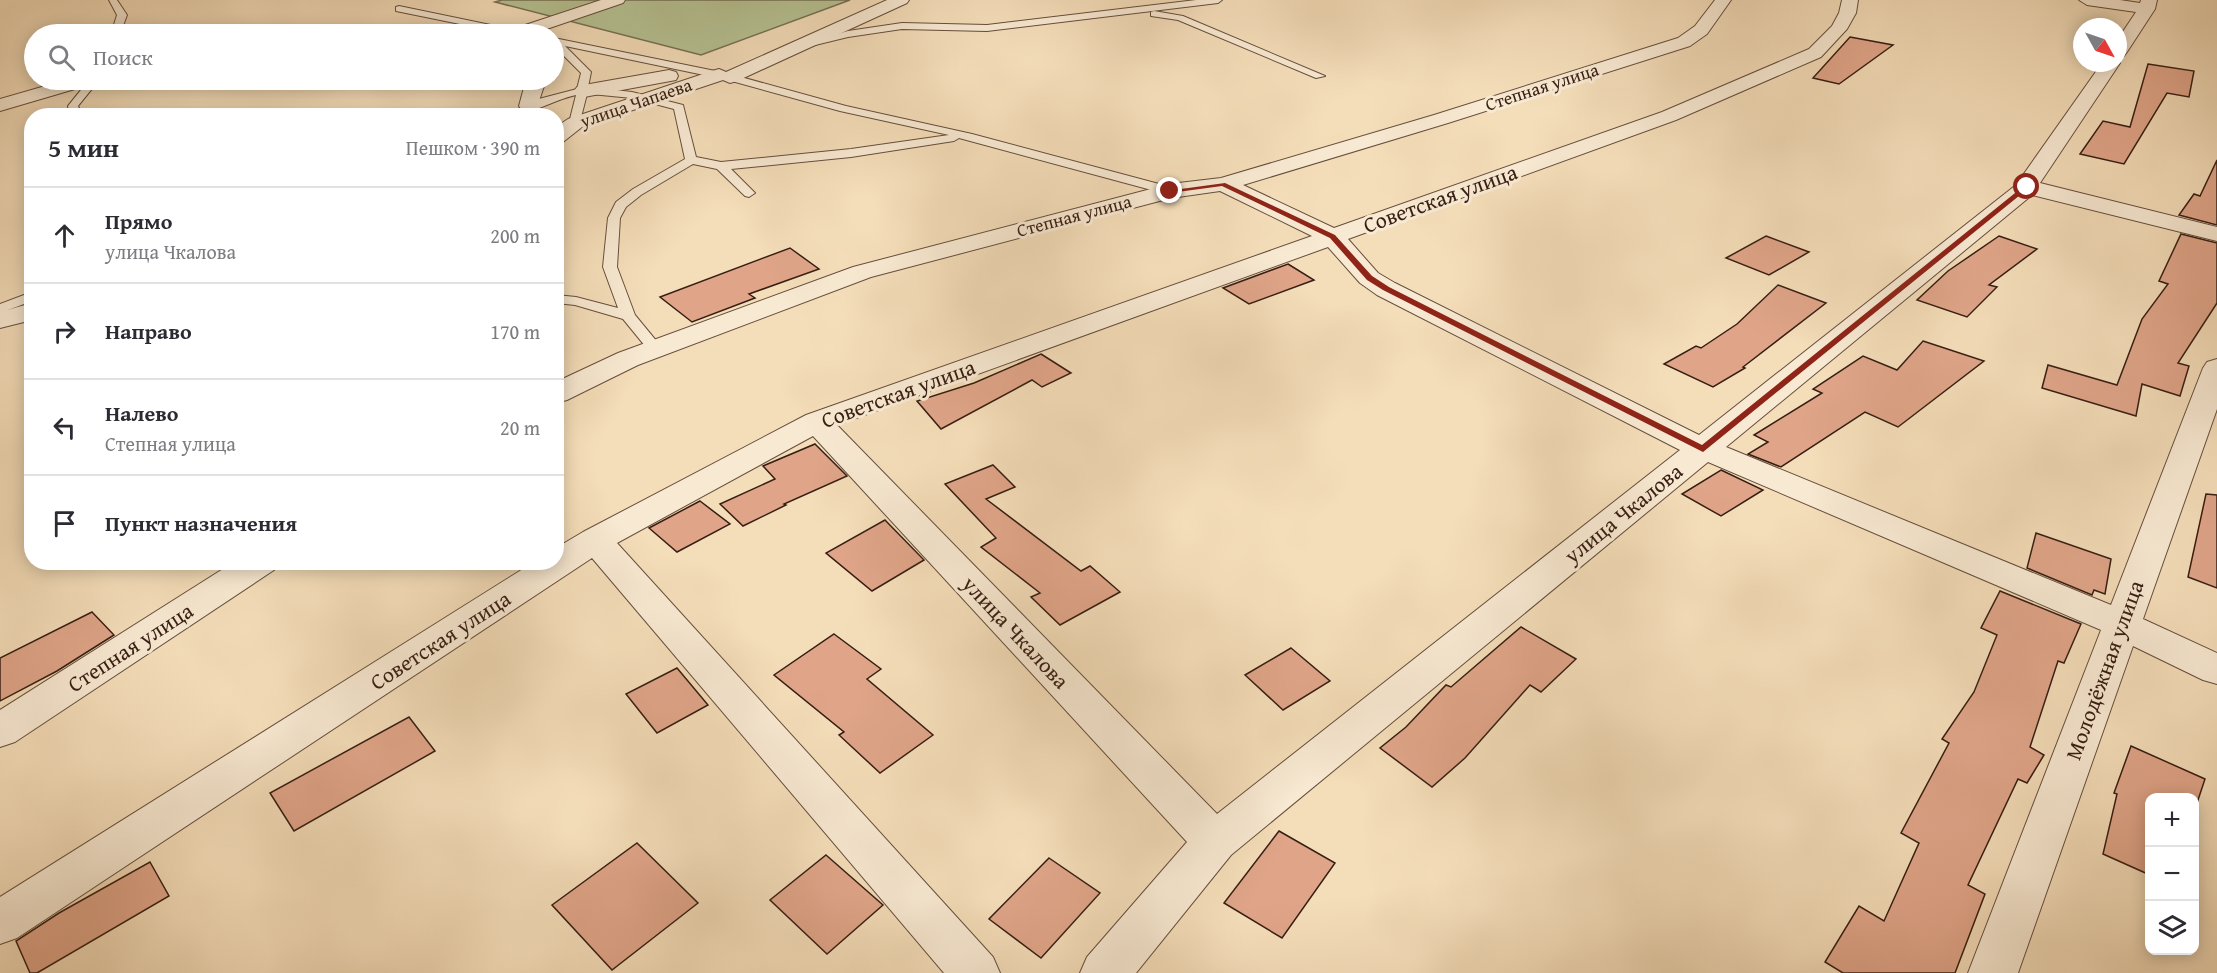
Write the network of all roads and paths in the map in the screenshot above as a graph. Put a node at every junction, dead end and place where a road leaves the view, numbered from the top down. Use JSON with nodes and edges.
{"nodes":[{"id":1,"x":113,"y":0,"type":"edge"},
{"id":2,"x":617,"y":0,"type":"edge"},
{"id":3,"x":902,"y":0,"type":"edge"},
{"id":4,"x":1218,"y":0,"type":"edge"},
{"id":5,"x":1723,"y":0,"type":"edge"},
{"id":6,"x":1850,"y":0,"type":"edge"},
{"id":7,"x":2087,"y":0,"type":"edge"},
{"id":8,"x":2148,"y":4,"type":"edge"},
{"id":9,"x":399,"y":9,"type":"dead end"},
{"id":10,"x":1134,"y":10,"type":"junction"},
{"id":11,"x":119,"y":24,"type":"edge"},
{"id":12,"x":470,"y":24,"type":"edge"},
{"id":13,"x":547,"y":24,"type":"edge"},
{"id":14,"x":2127,"y":38,"type":"edge"},
{"id":15,"x":564,"y":45,"type":"edge"},
{"id":16,"x":804,"y":45,"type":"junction"},
{"id":17,"x":564,"y":52,"type":"edge"},
{"id":18,"x":2105,"y":72,"type":"edge"},
{"id":19,"x":725,"y":76,"type":"junction"},
{"id":20,"x":1320,"y":76,"type":"dead end"},
{"id":21,"x":52,"y":90,"type":"edge"},
{"id":22,"x":86,"y":90,"type":"edge"},
{"id":23,"x":531,"y":90,"type":"edge"},
{"id":24,"x":584,"y":90,"type":"junction"},
{"id":25,"x":652,"y":98,"type":"junction"},
{"id":26,"x":0,"y":105,"type":"edge"},
{"id":27,"x":73,"y":108,"type":"edge"},
{"id":28,"x":522,"y":108,"type":"edge"},
{"id":29,"x":530,"y":108,"type":"edge"},
{"id":30,"x":575,"y":123,"type":"junction"},
{"id":31,"x":564,"y":132,"type":"edge"},
{"id":32,"x":968,"y":136,"type":"junction"},
{"id":33,"x":691,"y":160,"type":"junction"},
{"id":34,"x":721,"y":166,"type":"junction"},
{"id":35,"x":1223,"y":184,"type":"junction"},
{"id":36,"x":2027,"y":187,"type":"junction"},
{"id":37,"x":1170,"y":191,"type":"junction"},
{"id":38,"x":749,"y":194,"type":"dead end"},
{"id":39,"x":2217,"y":234,"type":"edge"},
{"id":40,"x":1333,"y":237,"type":"junction"},
{"id":41,"x":24,"y":299,"type":"edge"},
{"id":42,"x":564,"y":300,"type":"edge"},
{"id":43,"x":0,"y":309,"type":"edge"},
{"id":44,"x":24,"y":313,"type":"edge"},
{"id":45,"x":628,"y":316,"type":"junction"},
{"id":46,"x":0,"y":320,"type":"edge"},
{"id":47,"x":655,"y":349,"type":"junction"},
{"id":48,"x":2217,"y":368,"type":"edge"},
{"id":49,"x":564,"y":390,"type":"edge"},
{"id":50,"x":817,"y":422,"type":"junction"},
{"id":51,"x":1703,"y":449,"type":"junction"},
{"id":52,"x":595,"y":540,"type":"junction"},
{"id":53,"x":564,"y":560,"type":"edge"},
{"id":54,"x":249,"y":570,"type":"edge"},
{"id":55,"x":548,"y":570,"type":"edge"},
{"id":56,"x":2121,"y":624,"type":"junction"},
{"id":57,"x":2217,"y":670,"type":"edge"},
{"id":58,"x":0,"y":730,"type":"edge"},
{"id":59,"x":1215,"y":842,"type":"junction"},
{"id":60,"x":0,"y":923,"type":"edge"},
{"id":61,"x":975,"y":973,"type":"edge"},
{"id":62,"x":1106,"y":973,"type":"edge"},
{"id":63,"x":1993,"y":973,"type":"edge"}],
"edges":[{"from":1,"to":11,"type":"lane"},
{"from":2,"to":13,"type":"street"},
{"from":3,"to":16,"type":"street","name":"улица Чапаева"},
{"from":4,"to":10,"type":"lane"},
{"from":5,"to":35,"type":"street","name":"Степная улица"},
{"from":6,"to":40,"type":"street","name":"Советская улица"},
{"from":7,"to":8,"type":"street"},
{"from":8,"to":14,"type":"street"},
{"from":9,"to":12,"type":"lane"},
{"from":10,"to":16,"type":"lane"},
{"from":10,"to":20,"type":"lane"},
{"from":15,"to":19,"type":"lane"},
{"from":16,"to":19,"type":"street","name":"улица Чапаева"},
{"from":17,"to":24,"type":"lane"},
{"from":18,"to":36,"type":"street","name":"улица Чкалова"},
{"from":19,"to":24,"type":"street"},
{"from":19,"to":25,"type":"street","name":"улица Чапаева"},
{"from":19,"to":32,"type":"lane"},
{"from":21,"to":26,"type":"street"},
{"from":22,"to":27,"type":"lane"},
{"from":23,"to":28,"type":"street"},
{"from":24,"to":25,"type":"lane"},
{"from":24,"to":29,"type":"lane"},
{"from":24,"to":30,"type":"lane"},
{"from":25,"to":30,"type":"street","name":"улица Чапаева"},
{"from":25,"to":33,"type":"lane"},
{"from":30,"to":31,"type":"street","name":"улица Чапаева"},
{"from":32,"to":34,"type":"lane"},
{"from":32,"to":37,"type":"lane"},
{"from":33,"to":34,"type":"lane"},
{"from":33,"to":45,"type":"lane"},
{"from":34,"to":38,"type":"lane"},
{"from":35,"to":37,"type":"street","name":"Степная улица"},
{"from":35,"to":40,"type":"street"},
{"from":36,"to":39,"type":"street"},
{"from":36,"to":51,"type":"street","name":"улица Чкалова"},
{"from":37,"to":47,"type":"street","name":"Степная улица"},
{"from":40,"to":50,"type":"street","name":"Советская улица"},
{"from":40,"to":51,"type":"street"},
{"from":41,"to":43,"type":"lane"},
{"from":42,"to":45,"type":"lane"},
{"from":44,"to":46,"type":"street"},
{"from":45,"to":47,"type":"lane"},
{"from":47,"to":49,"type":"street","name":"Степная улица"},
{"from":48,"to":56,"type":"street","name":"Молодёжная улица"},
{"from":50,"to":52,"type":"street","name":"Советская улица"},
{"from":50,"to":59,"type":"street","name":"улица Чкалова"},
{"from":51,"to":56,"type":"street"},
{"from":51,"to":59,"type":"street","name":"улица Чкалова"},
{"from":52,"to":53,"type":"street","name":"Советская улица"},
{"from":52,"to":61,"type":"street"},
{"from":54,"to":58,"type":"street","name":"Степная улица"},
{"from":55,"to":60,"type":"street","name":"Советская улица"},
{"from":56,"to":57,"type":"street"},
{"from":56,"to":63,"type":"street","name":"Молодёжная улица"},
{"from":59,"to":62,"type":"street","name":"улица Чкалова"}]}
